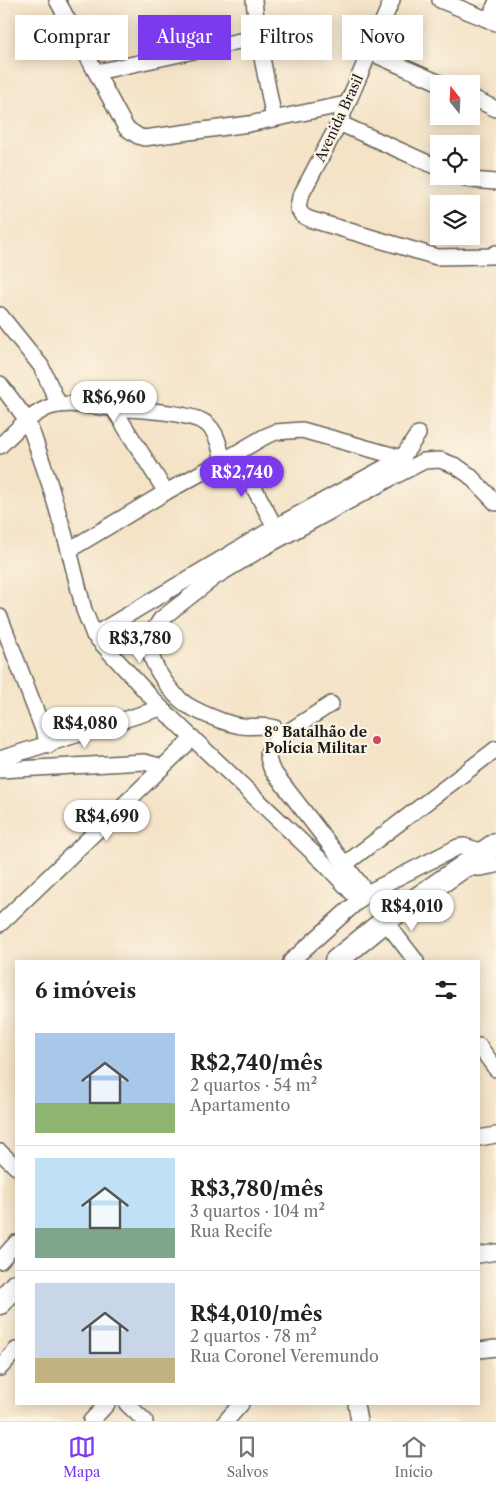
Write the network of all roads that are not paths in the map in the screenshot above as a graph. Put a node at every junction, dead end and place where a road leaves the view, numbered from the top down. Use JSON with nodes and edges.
{"nodes":[{"id":1,"x":57,"y":0,"type":"edge"},
{"id":2,"x":254,"y":0,"type":"edge"},
{"id":3,"x":392,"y":0,"type":"edge"},
{"id":4,"x":440,"y":0,"type":"edge"},
{"id":5,"x":496,"y":2,"type":"edge"},
{"id":6,"x":256,"y":15,"type":"edge"},
{"id":7,"x":385,"y":15,"type":"edge"},
{"id":8,"x":493,"y":22,"type":"edge"},
{"id":9,"x":241,"y":41,"type":"edge"},
{"id":10,"x":262,"y":60,"type":"edge"},
{"id":11,"x":365,"y":60,"type":"edge"},
{"id":12,"x":387,"y":60,"type":"edge"},
{"id":13,"x":97,"y":72,"type":"junction"},
{"id":14,"x":430,"y":79,"type":"edge"},
{"id":15,"x":480,"y":101,"type":"edge"},
{"id":16,"x":346,"y":104,"type":"junction"},
{"id":17,"x":496,"y":109,"type":"edge"},
{"id":18,"x":274,"y":119,"type":"junction"},
{"id":19,"x":339,"y":123,"type":"junction"},
{"id":20,"x":430,"y":164,"type":"edge"},
{"id":21,"x":480,"y":181,"type":"edge"},
{"id":22,"x":496,"y":182,"type":"edge"},
{"id":23,"x":496,"y":253,"type":"edge"},
{"id":24,"x":0,"y":315,"type":"edge"},
{"id":25,"x":0,"y":384,"type":"edge"},
{"id":26,"x":59,"y":405,"type":"junction"},
{"id":27,"x":113,"y":408,"type":"junction"},
{"id":28,"x":27,"y":420,"type":"junction"},
{"id":29,"x":418,"y":434,"type":"dead end"},
{"id":30,"x":0,"y":446,"type":"edge"},
{"id":31,"x":230,"y":458,"type":"junction"},
{"id":32,"x":402,"y":458,"type":"junction"},
{"id":33,"x":166,"y":492,"type":"junction"},
{"id":34,"x":496,"y":503,"type":"edge"},
{"id":35,"x":275,"y":527,"type":"junction"},
{"id":36,"x":69,"y":550,"type":"junction"},
{"id":37,"x":0,"y":617,"type":"edge"},
{"id":38,"x":94,"y":635,"type":"junction"},
{"id":39,"x":331,"y":704,"type":"dead end"},
{"id":40,"x":161,"y":708,"type":"junction"},
{"id":41,"x":280,"y":737,"type":"junction"},
{"id":42,"x":193,"y":738,"type":"junction"},
{"id":43,"x":49,"y":745,"type":"junction"},
{"id":44,"x":496,"y":749,"type":"edge"},
{"id":45,"x":0,"y":759,"type":"edge"},
{"id":46,"x":163,"y":767,"type":"junction"},
{"id":47,"x":0,"y":770,"type":"edge"},
{"id":48,"x":492,"y":854,"type":"edge"},
{"id":49,"x":344,"y":865,"type":"junction"},
{"id":50,"x":363,"y":896,"type":"junction"},
{"id":51,"x":385,"y":921,"type":"junction"},
{"id":52,"x":0,"y":924,"type":"edge"},
{"id":53,"x":292,"y":960,"type":"edge"},
{"id":54,"x":337,"y":960,"type":"edge"},
{"id":55,"x":415,"y":960,"type":"edge"},
{"id":56,"x":480,"y":1047,"type":"edge"},
{"id":57,"x":496,"y":1069,"type":"edge"},
{"id":58,"x":496,"y":1135,"type":"edge"},
{"id":59,"x":480,"y":1138,"type":"edge"},
{"id":60,"x":0,"y":1152,"type":"edge"},
{"id":61,"x":15,"y":1166,"type":"edge"},
{"id":62,"x":15,"y":1244,"type":"edge"},
{"id":63,"x":496,"y":1252,"type":"edge"},
{"id":64,"x":480,"y":1255,"type":"edge"},
{"id":65,"x":0,"y":1261,"type":"edge"},
{"id":66,"x":496,"y":1348,"type":"edge"},
{"id":67,"x":480,"y":1350,"type":"edge"},
{"id":68,"x":15,"y":1351,"type":"edge"},
{"id":69,"x":0,"y":1368,"type":"edge"},
{"id":70,"x":106,"y":1405,"type":"edge"},
{"id":71,"x":128,"y":1405,"type":"edge"},
{"id":72,"x":240,"y":1405,"type":"edge"},
{"id":73,"x":356,"y":1405,"type":"edge"},
{"id":74,"x":91,"y":1421,"type":"edge"},
{"id":75,"x":145,"y":1421,"type":"edge"},
{"id":76,"x":226,"y":1421,"type":"edge"},
{"id":77,"x":359,"y":1421,"type":"edge"}],
"edges":[{"from":1,"to":13,"type":"street"},
{"from":2,"to":6,"type":"street"},
{"from":3,"to":7,"type":"street","name":"Avenida Brasil"},
{"from":4,"to":8,"type":"street"},
{"from":5,"to":8,"type":"street"},
{"from":9,"to":13,"type":"street"},
{"from":10,"to":18,"type":"street"},
{"from":11,"to":16,"type":"street","name":"Avenida Brasil"},
{"from":12,"to":14,"type":"street"},
{"from":13,"to":18,"type":"street"},
{"from":15,"to":17,"type":"street"},
{"from":16,"to":18,"type":"street"},
{"from":16,"to":19,"type":"street","name":"Avenida Brasil"},
{"from":19,"to":20,"type":"street"},
{"from":19,"to":23,"type":"street","name":"Avenida Brasil"},
{"from":21,"to":22,"type":"street"},
{"from":24,"to":26,"type":"street"},
{"from":25,"to":28,"type":"street"},
{"from":26,"to":27,"type":"street"},
{"from":26,"to":28,"type":"street"},
{"from":27,"to":31,"type":"street"},
{"from":27,"to":33,"type":"street"},
{"from":28,"to":30,"type":"street"},
{"from":28,"to":36,"type":"street"},
{"from":29,"to":32,"type":"street"},
{"from":31,"to":32,"type":"street"},
{"from":31,"to":33,"type":"street"},
{"from":31,"to":35,"type":"street"},
{"from":32,"to":35,"type":"street"},
{"from":33,"to":36,"type":"street"},
{"from":34,"to":41,"type":"street"},
{"from":35,"to":38,"type":"street"},
{"from":36,"to":38,"type":"street"},
{"from":37,"to":43,"type":"street"},
{"from":38,"to":40,"type":"street"},
{"from":39,"to":41,"type":"street"},
{"from":40,"to":42,"type":"street"},
{"from":40,"to":43,"type":"street"},
{"from":41,"to":49,"type":"street"},
{"from":42,"to":46,"type":"street"},
{"from":42,"to":50,"type":"street"},
{"from":43,"to":45,"type":"street"},
{"from":44,"to":49,"type":"street"},
{"from":46,"to":47,"type":"street"},
{"from":46,"to":52,"type":"street"},
{"from":48,"to":50,"type":"street"},
{"from":48,"to":51,"type":"highway"},
{"from":49,"to":50,"type":"street"},
{"from":50,"to":53,"type":"street"},
{"from":51,"to":54,"type":"highway"},
{"from":51,"to":55,"type":"street"},
{"from":56,"to":57,"type":"street"},
{"from":58,"to":59,"type":"street"},
{"from":60,"to":61,"type":"street"},
{"from":62,"to":65,"type":"street"},
{"from":63,"to":64,"type":"street"},
{"from":66,"to":67,"type":"street"},
{"from":68,"to":69,"type":"street"},
{"from":70,"to":74,"type":"street"},
{"from":71,"to":75,"type":"street"},
{"from":72,"to":76,"type":"street"},
{"from":73,"to":77,"type":"street"}]}
